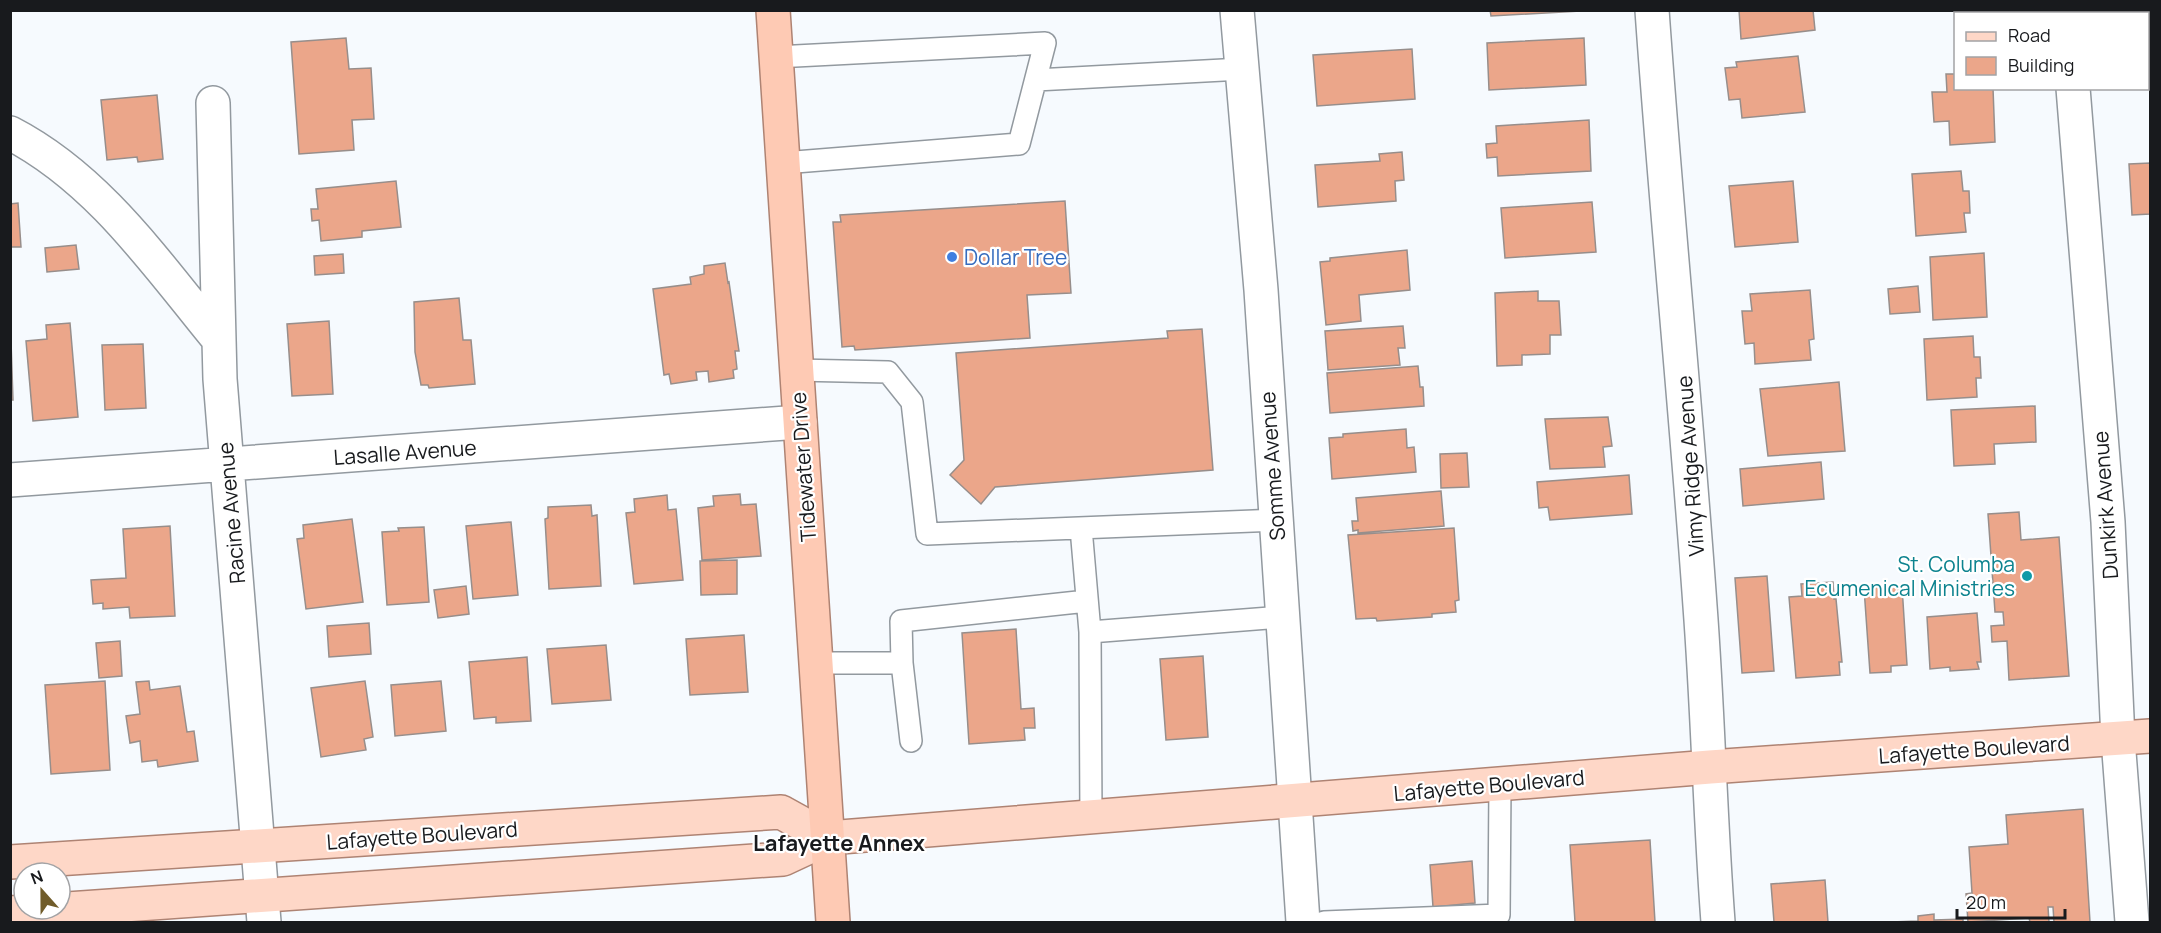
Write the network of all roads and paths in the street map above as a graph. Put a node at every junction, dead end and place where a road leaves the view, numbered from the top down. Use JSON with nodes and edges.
{"nodes":[{"id":1,"x":773,"y":10,"type":"edge"},
{"id":2,"x":1237,"y":10,"type":"edge"},
{"id":3,"x":1652,"y":10,"type":"edge"},
{"id":4,"x":776,"y":57,"type":"junction"},
{"id":5,"x":1242,"y":69,"type":"junction"},
{"id":6,"x":1036,"y":80,"type":"junction"},
{"id":7,"x":2073,"y":90,"type":"edge"},
{"id":8,"x":213,"y":103,"type":"dead end"},
{"id":9,"x":10,"y":133,"type":"edge"},
{"id":10,"x":783,"y":163,"type":"junction"},
{"id":11,"x":219,"y":340,"type":"junction"},
{"id":12,"x":796,"y":370,"type":"junction"},
{"id":13,"x":800,"y":422,"type":"junction"},
{"id":14,"x":227,"y":465,"type":"junction"},
{"id":15,"x":10,"y":480,"type":"edge"},
{"id":16,"x":1276,"y":520,"type":"junction"},
{"id":17,"x":1081,"y":528,"type":"junction"},
{"id":18,"x":1087,"y":601,"type":"junction"},
{"id":19,"x":1282,"y":617,"type":"junction"},
{"id":20,"x":1090,"y":632,"type":"junction"},
{"id":21,"x":816,"y":663,"type":"junction"},
{"id":22,"x":902,"y":663,"type":"junction"},
{"id":23,"x":2151,"y":736,"type":"edge"},
{"id":24,"x":2118,"y":739,"type":"junction"},
{"id":25,"x":911,"y":741,"type":"dead end"},
{"id":26,"x":1710,"y":768,"type":"junction"},
{"id":27,"x":1500,"y":784,"type":"junction"},
{"id":28,"x":1295,"y":801,"type":"junction"},
{"id":29,"x":1091,"y":818,"type":"junction"},
{"id":30,"x":828,"y":838,"type":"junction"},
{"id":31,"x":258,"y":845,"type":"junction"},
{"id":32,"x":10,"y":862,"type":"edge"},
{"id":33,"x":263,"y":909,"type":"edge"},
{"id":34,"x":10,"y":913,"type":"edge"},
{"id":35,"x":833,"y":922,"type":"edge"},
{"id":36,"x":1303,"y":922,"type":"edge"},
{"id":37,"x":1324,"y":922,"type":"edge"},
{"id":38,"x":1718,"y":922,"type":"edge"},
{"id":39,"x":2132,"y":922,"type":"edge"}],
"edges":[{"from":1,"to":4,"type":"highway","name":"Tidewater Drive"},
{"from":2,"to":5,"type":"street","name":"Somme Avenue"},
{"from":3,"to":26,"type":"street","name":"Vimy Ridge Avenue"},
{"from":4,"to":6,"type":"lane"},
{"from":4,"to":10,"type":"highway","name":"Tidewater Drive"},
{"from":5,"to":6,"type":"lane"},
{"from":5,"to":16,"type":"street","name":"Somme Avenue"},
{"from":6,"to":10,"type":"lane"},
{"from":7,"to":24,"type":"street","name":"Dunkirk Avenue"},
{"from":8,"to":11,"type":"street","name":"Racine Avenue"},
{"from":9,"to":11,"type":"street"},
{"from":10,"to":12,"type":"highway","name":"Tidewater Drive"},
{"from":11,"to":14,"type":"street","name":"Racine Avenue"},
{"from":12,"to":13,"type":"highway","name":"Tidewater Drive"},
{"from":12,"to":17,"type":"lane"},
{"from":13,"to":14,"type":"street","name":"Lasalle Avenue"},
{"from":13,"to":21,"type":"highway","name":"Tidewater Drive"},
{"from":14,"to":15,"type":"street","name":"Lasalle Avenue"},
{"from":14,"to":31,"type":"street","name":"Racine Avenue"},
{"from":16,"to":17,"type":"lane"},
{"from":16,"to":19,"type":"street","name":"Somme Avenue"},
{"from":17,"to":18,"type":"lane"},
{"from":18,"to":20,"type":"lane"},
{"from":18,"to":22,"type":"lane"},
{"from":19,"to":20,"type":"lane"},
{"from":19,"to":28,"type":"street","name":"Somme Avenue"},
{"from":20,"to":29,"type":"lane"},
{"from":21,"to":22,"type":"lane"},
{"from":21,"to":30,"type":"highway","name":"Tidewater Drive"},
{"from":22,"to":25,"type":"lane"},
{"from":23,"to":24,"type":"main road","name":"Lafayette Boulevard"},
{"from":24,"to":26,"type":"main road","name":"Lafayette Boulevard"},
{"from":24,"to":39,"type":"street","name":"Dunkirk Avenue"},
{"from":26,"to":27,"type":"main road","name":"Lafayette Boulevard"},
{"from":26,"to":38,"type":"street","name":"Vimy Ridge Avenue"},
{"from":27,"to":28,"type":"main road","name":"Lafayette Boulevard"},
{"from":27,"to":37,"type":"lane"},
{"from":28,"to":29,"type":"main road","name":"Lafayette Boulevard"},
{"from":28,"to":36,"type":"street","name":"Somme Avenue"},
{"from":29,"to":30,"type":"main road","name":"Lafayette Boulevard"},
{"from":30,"to":31,"type":"main road","name":"Lafayette Boulevard"},
{"from":30,"to":33,"type":"main road","name":"Lafayette Boulevard"},
{"from":30,"to":35,"type":"highway","name":"Tidewater Drive"},
{"from":31,"to":32,"type":"main road","name":"Lafayette Boulevard"},
{"from":31,"to":33,"type":"street","name":"Racine Avenue"},
{"from":33,"to":34,"type":"main road","name":"Lafayette Boulevard"}]}
